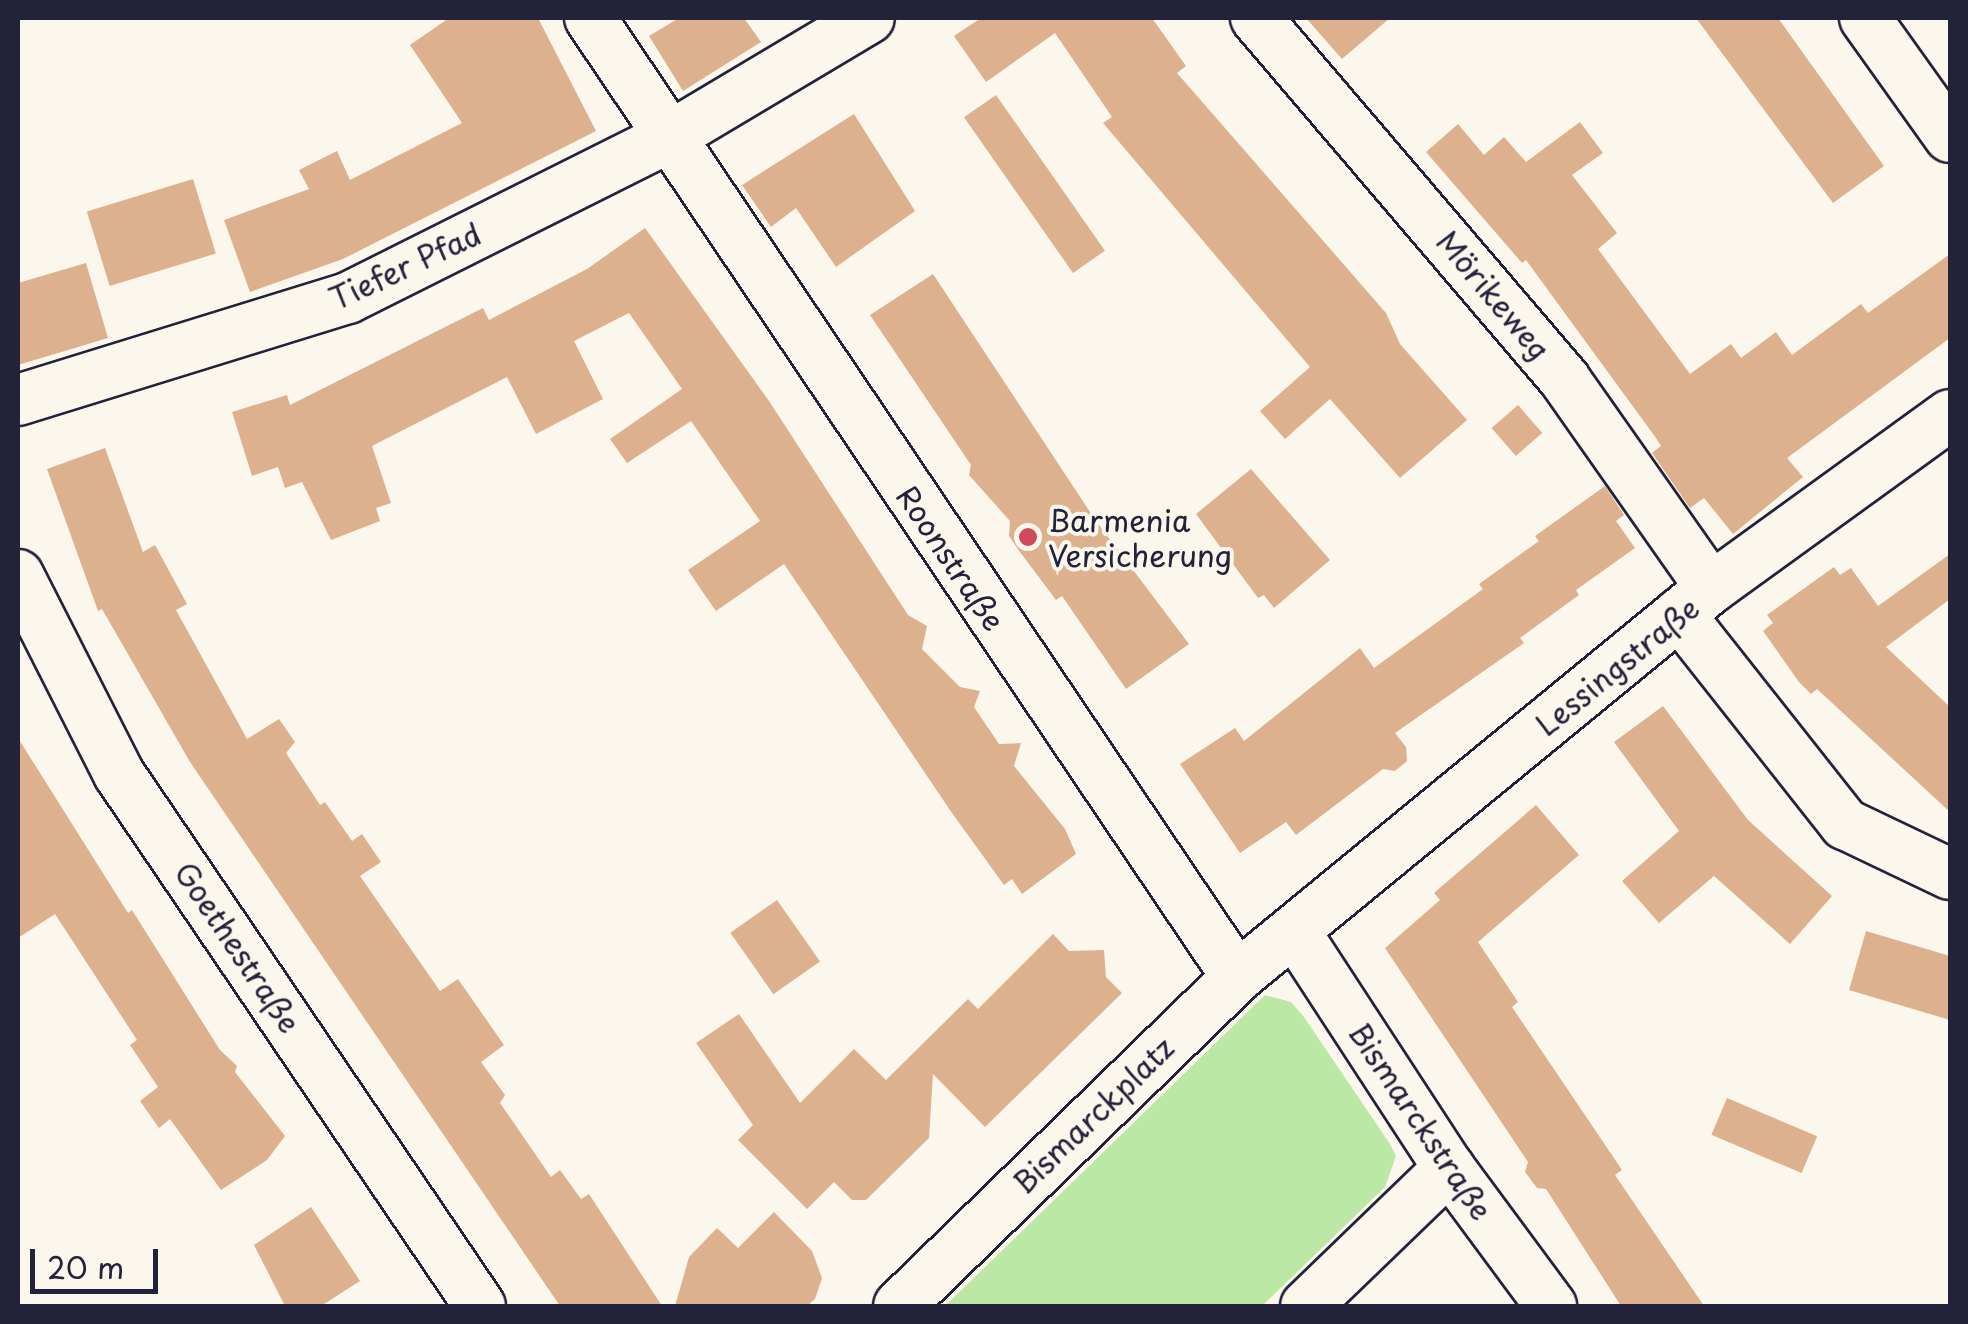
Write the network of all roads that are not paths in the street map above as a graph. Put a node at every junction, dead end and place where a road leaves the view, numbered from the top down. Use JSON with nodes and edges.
{"nodes":[{"id":1,"x":590,"y":18,"type":"edge"},
{"id":2,"x":869,"y":18,"type":"edge"},
{"id":3,"x":1256,"y":18,"type":"edge"},
{"id":4,"x":1865,"y":18,"type":"edge"},
{"id":5,"x":1950,"y":137,"type":"edge"},
{"id":6,"x":666,"y":138,"type":"junction"},
{"id":7,"x":18,"y":400,"type":"edge"},
{"id":8,"x":1950,"y":415,"type":"edge"},
{"id":9,"x":18,"y":575,"type":"edge"},
{"id":10,"x":1695,"y":601,"type":"junction"},
{"id":11,"x":1950,"y":874,"type":"edge"},
{"id":12,"x":1295,"y":932,"type":"junction"},
{"id":13,"x":1237,"y":976,"type":"junction"},
{"id":14,"x":1449,"y":1168,"type":"junction"},
{"id":15,"x":480,"y":1306,"type":"edge"},
{"id":16,"x":898,"y":1306,"type":"edge"},
{"id":17,"x":1306,"y":1306,"type":"edge"},
{"id":18,"x":1551,"y":1306,"type":"edge"}],
"edges":[{"from":1,"to":6,"type":"street","name":"Roonstraße"},
{"from":2,"to":6,"type":"street","name":"Tiefer Pfad"},
{"from":3,"to":10,"type":"street","name":"Mörikeweg"},
{"from":4,"to":5,"type":"street"},
{"from":6,"to":7,"type":"street","name":"Tiefer Pfad"},
{"from":6,"to":13,"type":"street","name":"Roonstraße"},
{"from":8,"to":10,"type":"street","name":"Lessingstraße"},
{"from":9,"to":15,"type":"street","name":"Goethestraße"},
{"from":10,"to":11,"type":"street","name":"Mörikeweg"},
{"from":10,"to":12,"type":"street","name":"Lessingstraße"},
{"from":12,"to":13,"type":"street","name":"Bismarckplatz"},
{"from":12,"to":14,"type":"street","name":"Bismarckstraße"},
{"from":13,"to":16,"type":"street","name":"Bismarckplatz"},
{"from":14,"to":17,"type":"street"},
{"from":14,"to":18,"type":"street","name":"Bismarckstraße"}]}
